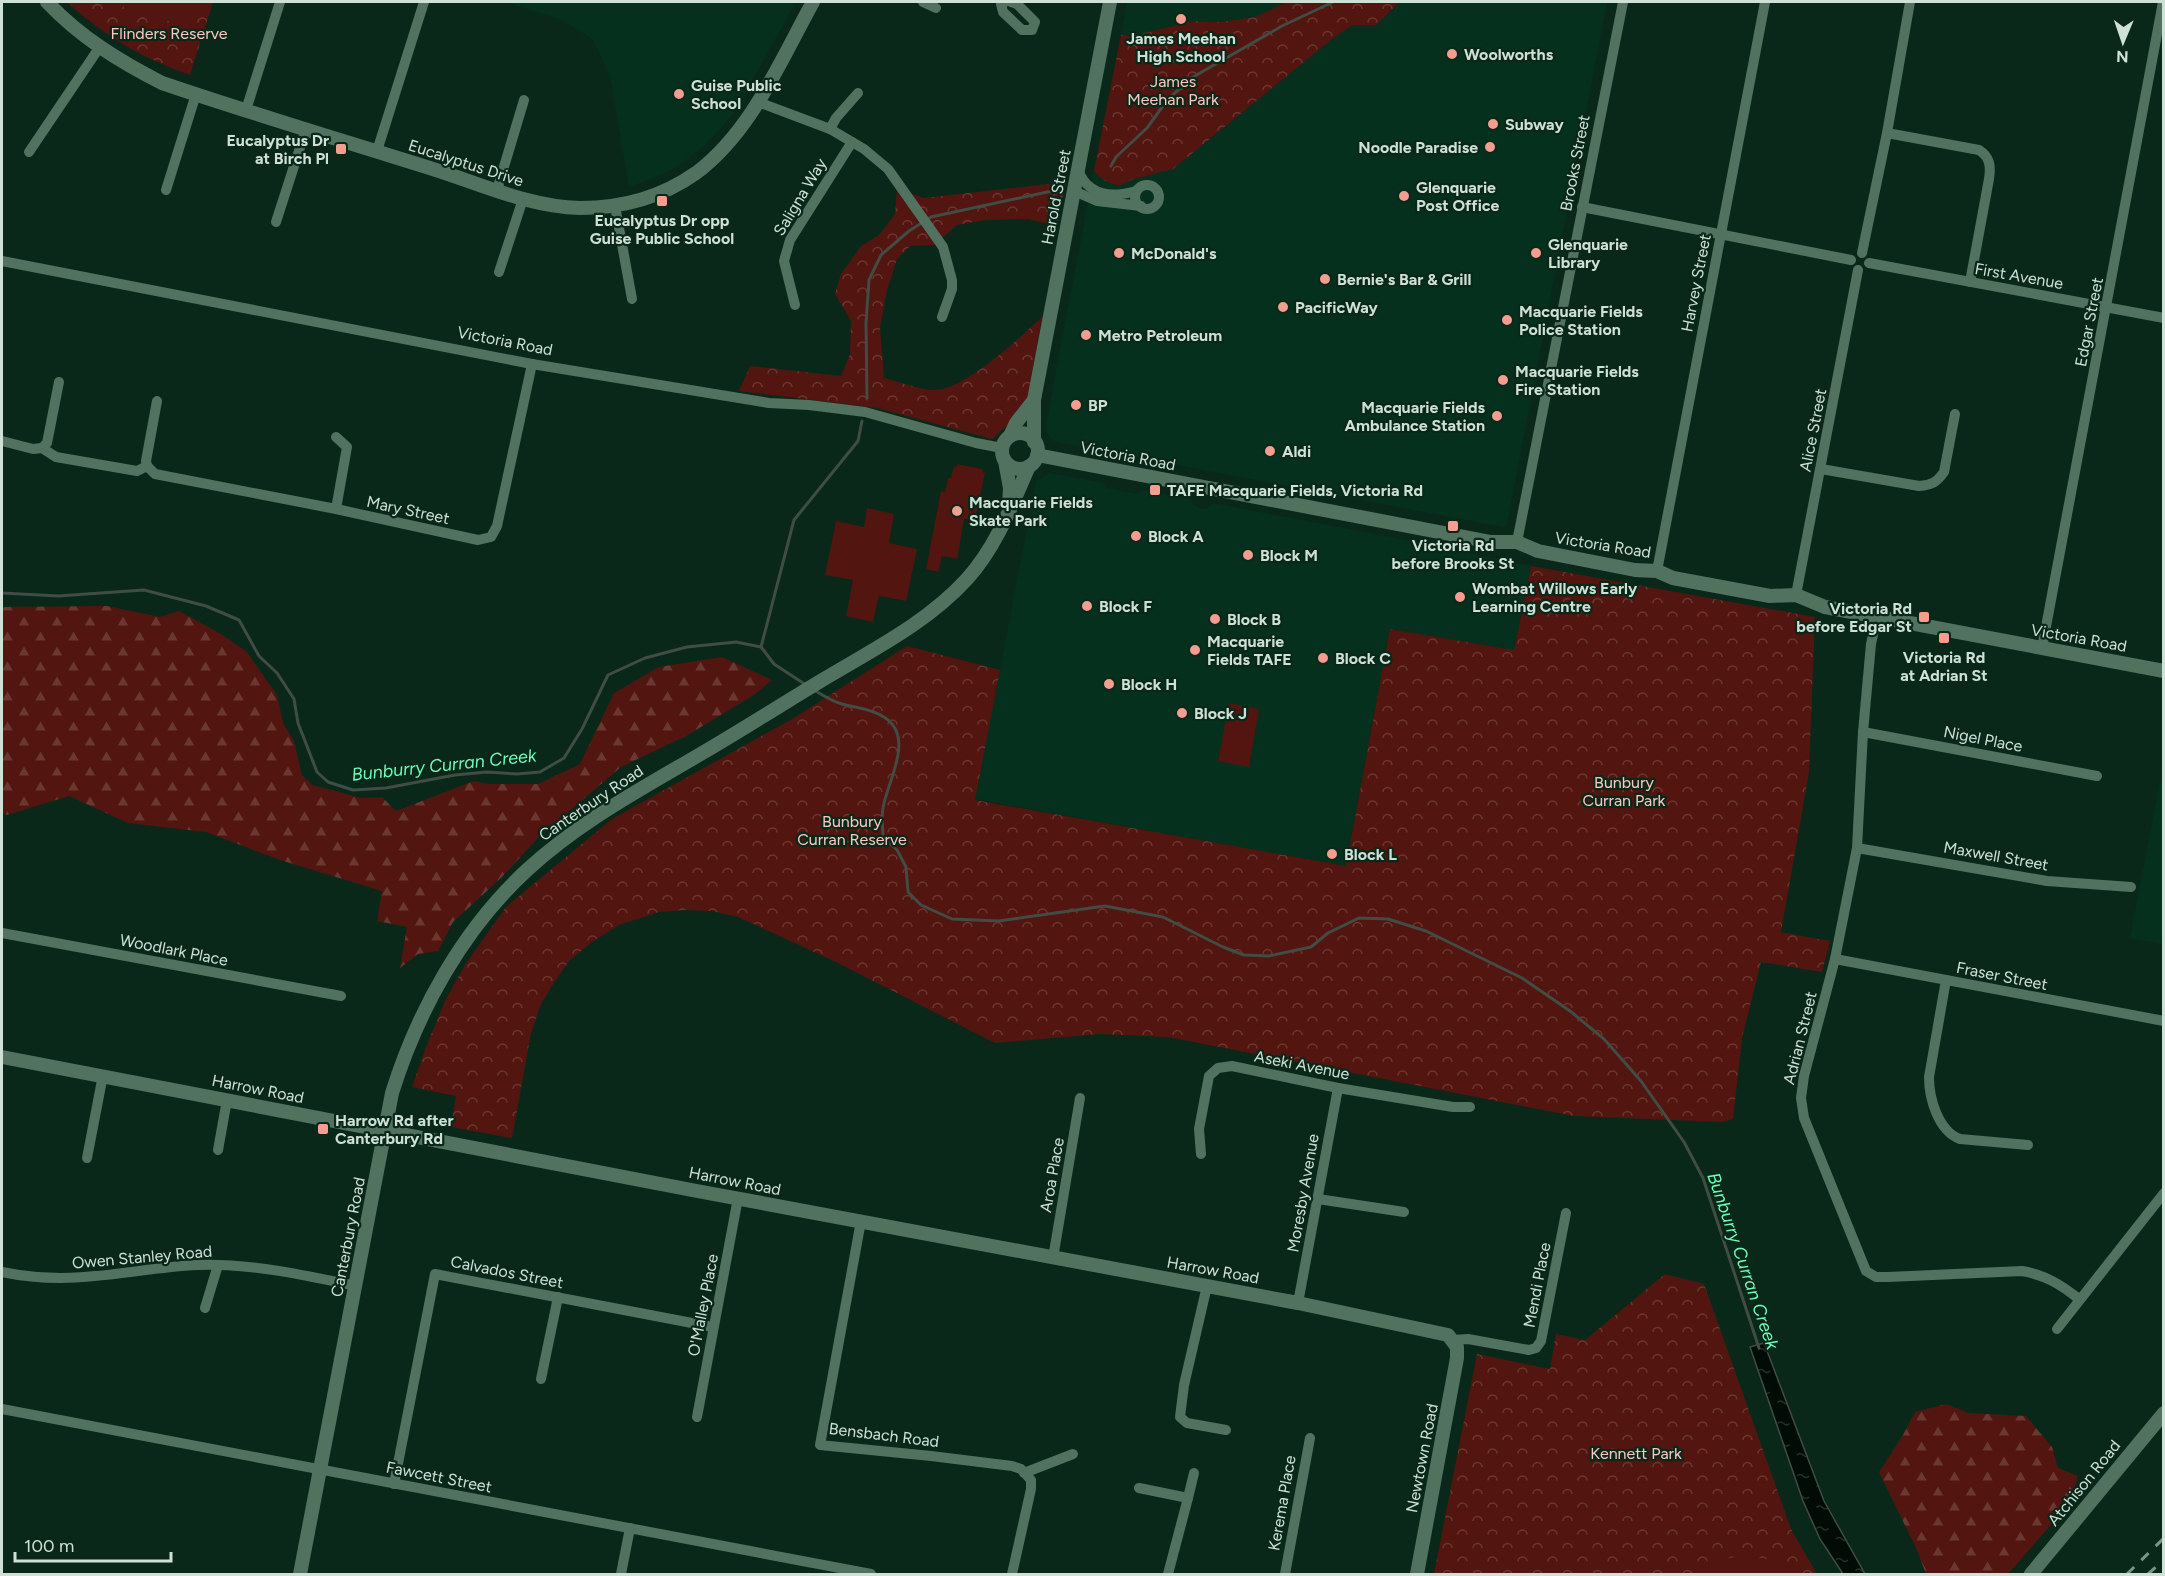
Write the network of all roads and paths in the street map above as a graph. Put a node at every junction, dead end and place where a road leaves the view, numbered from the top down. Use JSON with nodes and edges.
{"nodes":[{"id":1,"x":47,"y":2,"type":"edge"},
{"id":2,"x":280,"y":2,"type":"edge"},
{"id":3,"x":424,"y":2,"type":"edge"},
{"id":4,"x":813,"y":2,"type":"edge"},
{"id":5,"x":923,"y":2,"type":"edge"},
{"id":6,"x":1005,"y":2,"type":"edge"},
{"id":7,"x":1016,"y":2,"type":"edge"},
{"id":8,"x":1110,"y":2,"type":"edge"},
{"id":9,"x":1623,"y":2,"type":"edge"},
{"id":10,"x":1765,"y":2,"type":"edge"},
{"id":11,"x":1910,"y":2,"type":"edge"},
{"id":12,"x":2163,"y":2,"type":"edge"},
{"id":13,"x":936,"y":8,"type":"dead end"},
{"id":14,"x":99,"y":48,"type":"junction"},
{"id":15,"x":858,"y":93,"type":"dead end"},
{"id":16,"x":196,"y":94,"type":"junction"},
{"id":17,"x":524,"y":100,"type":"dead end"},
{"id":18,"x":758,"y":102,"type":"junction"},
{"id":19,"x":246,"y":110,"type":"junction"},
{"id":20,"x":306,"y":129,"type":"junction"},
{"id":21,"x":830,"y":129,"type":"junction"},
{"id":22,"x":1887,"y":132,"type":"junction"},
{"id":23,"x":852,"y":142,"type":"junction"},
{"id":24,"x":377,"y":151,"type":"junction"},
{"id":25,"x":29,"y":152,"type":"dead end"},
{"id":26,"x":1078,"y":170,"type":"junction"},
{"id":27,"x":1090,"y":189,"type":"junction"},
{"id":28,"x":166,"y":190,"type":"dead end"},
{"id":29,"x":497,"y":190,"type":"junction"},
{"id":30,"x":1074,"y":191,"type":"junction"},
{"id":31,"x":1136,"y":191,"type":"junction"},
{"id":32,"x":523,"y":199,"type":"junction"},
{"id":33,"x":1097,"y":201,"type":"junction"},
{"id":34,"x":615,"y":206,"type":"junction"},
{"id":35,"x":1141,"y":206,"type":"junction"},
{"id":36,"x":1582,"y":207,"type":"junction"},
{"id":37,"x":1069,"y":217,"type":"junction"},
{"id":38,"x":276,"y":222,"type":"dead end"},
{"id":39,"x":1721,"y":234,"type":"junction"},
{"id":40,"x":1862,"y":253,"type":"junction"},
{"id":41,"x":1851,"y":260,"type":"junction"},
{"id":42,"x":2,"y":261,"type":"edge"},
{"id":43,"x":1869,"y":263,"type":"junction"},
{"id":44,"x":1858,"y":270,"type":"junction"},
{"id":45,"x":499,"y":272,"type":"dead end"},
{"id":46,"x":1970,"y":282,"type":"junction"},
{"id":47,"x":632,"y":299,"type":"dead end"},
{"id":48,"x":795,"y":305,"type":"dead end"},
{"id":49,"x":2107,"y":307,"type":"junction"},
{"id":50,"x":942,"y":317,"type":"dead end"},
{"id":51,"x":2163,"y":318,"type":"edge"},
{"id":52,"x":532,"y":363,"type":"junction"},
{"id":53,"x":59,"y":382,"type":"dead end"},
{"id":54,"x":1034,"y":400,"type":"junction"},
{"id":55,"x":157,"y":401,"type":"dead end"},
{"id":56,"x":1955,"y":414,"type":"dead end"},
{"id":57,"x":336,"y":437,"type":"dead end"},
{"id":58,"x":2,"y":441,"type":"edge"},
{"id":59,"x":42,"y":448,"type":"junction"},
{"id":60,"x":1006,"y":448,"type":"junction"},
{"id":61,"x":1034,"y":454,"type":"junction"},
{"id":62,"x":146,"y":464,"type":"junction"},
{"id":63,"x":1821,"y":469,"type":"junction"},
{"id":64,"x":1009,"y":508,"type":"junction"},
{"id":65,"x":336,"y":509,"type":"junction"},
{"id":66,"x":1517,"y":542,"type":"junction"},
{"id":67,"x":1657,"y":571,"type":"junction"},
{"id":68,"x":1796,"y":595,"type":"junction"},
{"id":69,"x":1877,"y":617,"type":"junction"},
{"id":70,"x":2042,"y":648,"type":"junction"},
{"id":71,"x":2163,"y":670,"type":"edge"},
{"id":72,"x":1863,"y":732,"type":"junction"},
{"id":73,"x":2097,"y":776,"type":"dead end"},
{"id":74,"x":1857,"y":848,"type":"junction"},
{"id":75,"x":2131,"y":886,"type":"dead end"},
{"id":76,"x":2,"y":933,"type":"edge"},
{"id":77,"x":1835,"y":959,"type":"junction"},
{"id":78,"x":1946,"y":980,"type":"junction"},
{"id":79,"x":341,"y":996,"type":"dead end"},
{"id":80,"x":2163,"y":1021,"type":"edge"},
{"id":81,"x":2,"y":1057,"type":"edge"},
{"id":82,"x":103,"y":1075,"type":"junction"},
{"id":83,"x":1338,"y":1088,"type":"junction"},
{"id":84,"x":1080,"y":1098,"type":"dead end"},
{"id":85,"x":227,"y":1100,"type":"junction"},
{"id":86,"x":1470,"y":1107,"type":"dead end"},
{"id":87,"x":384,"y":1131,"type":"junction"},
{"id":88,"x":2028,"y":1145,"type":"dead end"},
{"id":89,"x":218,"y":1150,"type":"dead end"},
{"id":90,"x":1201,"y":1154,"type":"dead end"},
{"id":91,"x":87,"y":1158,"type":"dead end"},
{"id":92,"x":2163,"y":1193,"type":"edge"},
{"id":93,"x":738,"y":1198,"type":"junction"},
{"id":94,"x":1318,"y":1199,"type":"junction"},
{"id":95,"x":1404,"y":1212,"type":"dead end"},
{"id":96,"x":1566,"y":1213,"type":"dead end"},
{"id":97,"x":861,"y":1221,"type":"junction"},
{"id":98,"x":1053,"y":1258,"type":"junction"},
{"id":99,"x":218,"y":1265,"type":"junction"},
{"id":100,"x":2,"y":1272,"type":"edge"},
{"id":101,"x":356,"y":1286,"type":"junction"},
{"id":102,"x":1207,"y":1286,"type":"junction"},
{"id":103,"x":558,"y":1297,"type":"junction"},
{"id":104,"x":2079,"y":1299,"type":"junction"},
{"id":105,"x":1298,"y":1303,"type":"junction"},
{"id":106,"x":205,"y":1308,"type":"dead end"},
{"id":107,"x":713,"y":1327,"type":"junction"},
{"id":108,"x":2057,"y":1329,"type":"dead end"},
{"id":109,"x":1455,"y":1344,"type":"junction"},
{"id":110,"x":541,"y":1379,"type":"dead end"},
{"id":111,"x":2,"y":1409,"type":"edge"},
{"id":112,"x":2163,"y":1413,"type":"edge"},
{"id":113,"x":696,"y":1417,"type":"dead end"},
{"id":114,"x":1226,"y":1430,"type":"dead end"},
{"id":115,"x":1310,"y":1438,"type":"dead end"},
{"id":116,"x":1073,"y":1454,"type":"dead end"},
{"id":117,"x":319,"y":1469,"type":"junction"},
{"id":118,"x":1024,"y":1473,"type":"junction"},
{"id":119,"x":1194,"y":1473,"type":"dead end"},
{"id":120,"x":394,"y":1484,"type":"junction"},
{"id":121,"x":1139,"y":1488,"type":"dead end"},
{"id":122,"x":1188,"y":1498,"type":"junction"},
{"id":123,"x":630,"y":1528,"type":"junction"},
{"id":124,"x":300,"y":1575,"type":"edge"},
{"id":125,"x":621,"y":1575,"type":"edge"},
{"id":126,"x":871,"y":1575,"type":"edge"},
{"id":127,"x":1012,"y":1575,"type":"edge"},
{"id":128,"x":1168,"y":1575,"type":"edge"},
{"id":129,"x":1285,"y":1575,"type":"edge"},
{"id":130,"x":1417,"y":1575,"type":"edge"},
{"id":131,"x":2031,"y":1575,"type":"edge"}],
"edges":[{"from":1,"to":14,"type":"street","name":"Eucalyptus Drive"},
{"from":2,"to":19,"type":"street"},
{"from":3,"to":24,"type":"street"},
{"from":4,"to":18,"type":"street","name":"Eucalyptus Drive"},
{"from":5,"to":13,"type":"street"},
{"from":6,"to":7,"type":"street"},
{"from":8,"to":26,"type":"street","name":"Harold Street"},
{"from":9,"to":36,"type":"street","name":"Brooks Street"},
{"from":10,"to":39,"type":"street","name":"Harvey Street"},
{"from":11,"to":22,"type":"street"},
{"from":12,"to":49,"type":"street","name":"Edgar Street"},
{"from":14,"to":16,"type":"street","name":"Eucalyptus Drive"},
{"from":14,"to":25,"type":"street"},
{"from":15,"to":21,"type":"street"},
{"from":16,"to":19,"type":"street","name":"Eucalyptus Drive"},
{"from":16,"to":28,"type":"street"},
{"from":17,"to":29,"type":"street"},
{"from":18,"to":21,"type":"street"},
{"from":18,"to":34,"type":"street","name":"Eucalyptus Drive"},
{"from":19,"to":20,"type":"street","name":"Eucalyptus Drive"},
{"from":20,"to":24,"type":"street","name":"Eucalyptus Drive"},
{"from":20,"to":38,"type":"street"},
{"from":21,"to":23,"type":"street"},
{"from":22,"to":40,"type":"street"},
{"from":22,"to":46,"type":"street"},
{"from":23,"to":48,"type":"street","name":"Saligna Way"},
{"from":23,"to":50,"type":"street"},
{"from":24,"to":29,"type":"street","name":"Eucalyptus Drive"},
{"from":26,"to":27,"type":"street"},
{"from":26,"to":30,"type":"street","name":"Harold Street"},
{"from":27,"to":30,"type":"street"},
{"from":27,"to":31,"type":"street"},
{"from":29,"to":32,"type":"street","name":"Eucalyptus Drive"},
{"from":30,"to":33,"type":"street"},
{"from":30,"to":37,"type":"street","name":"Harold Street"},
{"from":31,"to":35,"type":"street"},
{"from":31,"to":35,"type":"street"},
{"from":32,"to":34,"type":"street","name":"Eucalyptus Drive"},
{"from":32,"to":45,"type":"street"},
{"from":33,"to":35,"type":"street"},
{"from":33,"to":37,"type":"street"},
{"from":34,"to":47,"type":"street"},
{"from":36,"to":39,"type":"street"},
{"from":36,"to":66,"type":"street","name":"Brooks Street"},
{"from":37,"to":54,"type":"street","name":"Harold Street"},
{"from":39,"to":41,"type":"street"},
{"from":39,"to":67,"type":"street","name":"Harvey Street"},
{"from":40,"to":41,"type":"street"},
{"from":40,"to":43,"type":"street"},
{"from":41,"to":44,"type":"street"},
{"from":42,"to":52,"type":"street","name":"Victoria Road"},
{"from":43,"to":44,"type":"street"},
{"from":43,"to":46,"type":"street","name":"First Avenue"},
{"from":44,"to":63,"type":"street","name":"Alice Street"},
{"from":46,"to":49,"type":"street","name":"First Avenue"},
{"from":49,"to":51,"type":"street","name":"First Avenue"},
{"from":49,"to":70,"type":"street","name":"Edgar Street"},
{"from":52,"to":60,"type":"street","name":"Victoria Road"},
{"from":52,"to":65,"type":"street","name":"Mary Street"},
{"from":53,"to":59,"type":"street"},
{"from":54,"to":60,"type":"street","name":"Harold Street"},
{"from":54,"to":61,"type":"street","name":"Harold Street"},
{"from":55,"to":62,"type":"street"},
{"from":56,"to":63,"type":"street"},
{"from":57,"to":65,"type":"street"},
{"from":58,"to":59,"type":"street","name":"Mary Street"},
{"from":59,"to":62,"type":"street","name":"Mary Street"},
{"from":60,"to":61,"type":"street"},
{"from":60,"to":61,"type":"street"},
{"from":60,"to":64,"type":"street","name":"Canterbury Road"},
{"from":61,"to":64,"type":"street","name":"Canterbury Road"},
{"from":61,"to":66,"type":"street","name":"Victoria Road"},
{"from":62,"to":65,"type":"street","name":"Mary Street"},
{"from":63,"to":68,"type":"street","name":"Alice Street"},
{"from":64,"to":87,"type":"street","name":"Canterbury Road"},
{"from":66,"to":67,"type":"street","name":"Victoria Road"},
{"from":67,"to":68,"type":"street","name":"Victoria Road"},
{"from":68,"to":69,"type":"street","name":"Victoria Road"},
{"from":69,"to":70,"type":"street","name":"Victoria Road"},
{"from":69,"to":72,"type":"street","name":"Adrian Street"},
{"from":70,"to":71,"type":"street","name":"Victoria Road"},
{"from":72,"to":73,"type":"street","name":"Nigel Place"},
{"from":72,"to":74,"type":"street","name":"Adrian Street"},
{"from":74,"to":75,"type":"street","name":"Maxwell Street"},
{"from":74,"to":77,"type":"street","name":"Adrian Street"},
{"from":76,"to":79,"type":"street","name":"Woodlark Place"},
{"from":77,"to":78,"type":"street","name":"Fraser Street"},
{"from":77,"to":104,"type":"street","name":"Adrian Street"},
{"from":78,"to":80,"type":"street","name":"Fraser Street"},
{"from":78,"to":88,"type":"street"},
{"from":81,"to":82,"type":"street","name":"Harrow Road"},
{"from":82,"to":85,"type":"street","name":"Harrow Road"},
{"from":82,"to":91,"type":"street"},
{"from":83,"to":86,"type":"street","name":"Aseki Avenue"},
{"from":83,"to":90,"type":"street","name":"Aseki Avenue"},
{"from":83,"to":94,"type":"street","name":"Moresby Avenue"},
{"from":84,"to":98,"type":"street","name":"Aroa Place"},
{"from":85,"to":87,"type":"street","name":"Harrow Road"},
{"from":85,"to":89,"type":"street"},
{"from":87,"to":93,"type":"street","name":"Harrow Road"},
{"from":87,"to":101,"type":"street","name":"Canterbury Road"},
{"from":92,"to":104,"type":"street"},
{"from":93,"to":97,"type":"street","name":"Harrow Road"},
{"from":93,"to":107,"type":"street","name":"O'Malley Place"},
{"from":94,"to":95,"type":"street"},
{"from":94,"to":105,"type":"street","name":"Moresby Avenue"},
{"from":96,"to":109,"type":"street","name":"Mendi Place"},
{"from":97,"to":98,"type":"street","name":"Harrow Road"},
{"from":97,"to":118,"type":"street","name":"Bensbach Road"},
{"from":98,"to":102,"type":"street","name":"Harrow Road"},
{"from":99,"to":100,"type":"street","name":"Owen Stanley Road"},
{"from":99,"to":101,"type":"street","name":"Owen Stanley Road"},
{"from":99,"to":106,"type":"street"},
{"from":101,"to":117,"type":"street","name":"Canterbury Road"},
{"from":102,"to":105,"type":"street","name":"Harrow Road"},
{"from":102,"to":114,"type":"street"},
{"from":103,"to":107,"type":"street","name":"Calvados Street"},
{"from":103,"to":110,"type":"street"},
{"from":103,"to":120,"type":"street","name":"Calvados Street"},
{"from":104,"to":108,"type":"street"},
{"from":105,"to":109,"type":"street","name":"Harrow Road"},
{"from":107,"to":113,"type":"street","name":"O'Malley Place"},
{"from":109,"to":130,"type":"street","name":"Newtown Road"},
{"from":111,"to":117,"type":"street","name":"Fawcett Street"},
{"from":112,"to":131,"type":"street","name":"Atchison Road"},
{"from":115,"to":129,"type":"street","name":"Kerema Place"},
{"from":116,"to":118,"type":"street"},
{"from":117,"to":120,"type":"street","name":"Fawcett Street"},
{"from":117,"to":124,"type":"street","name":"Canterbury Road"},
{"from":118,"to":127,"type":"street"},
{"from":119,"to":122,"type":"street"},
{"from":120,"to":123,"type":"street","name":"Fawcett Street"},
{"from":121,"to":122,"type":"street"},
{"from":122,"to":128,"type":"street"},
{"from":123,"to":125,"type":"street"},
{"from":123,"to":126,"type":"street","name":"Fawcett Street"}]}
